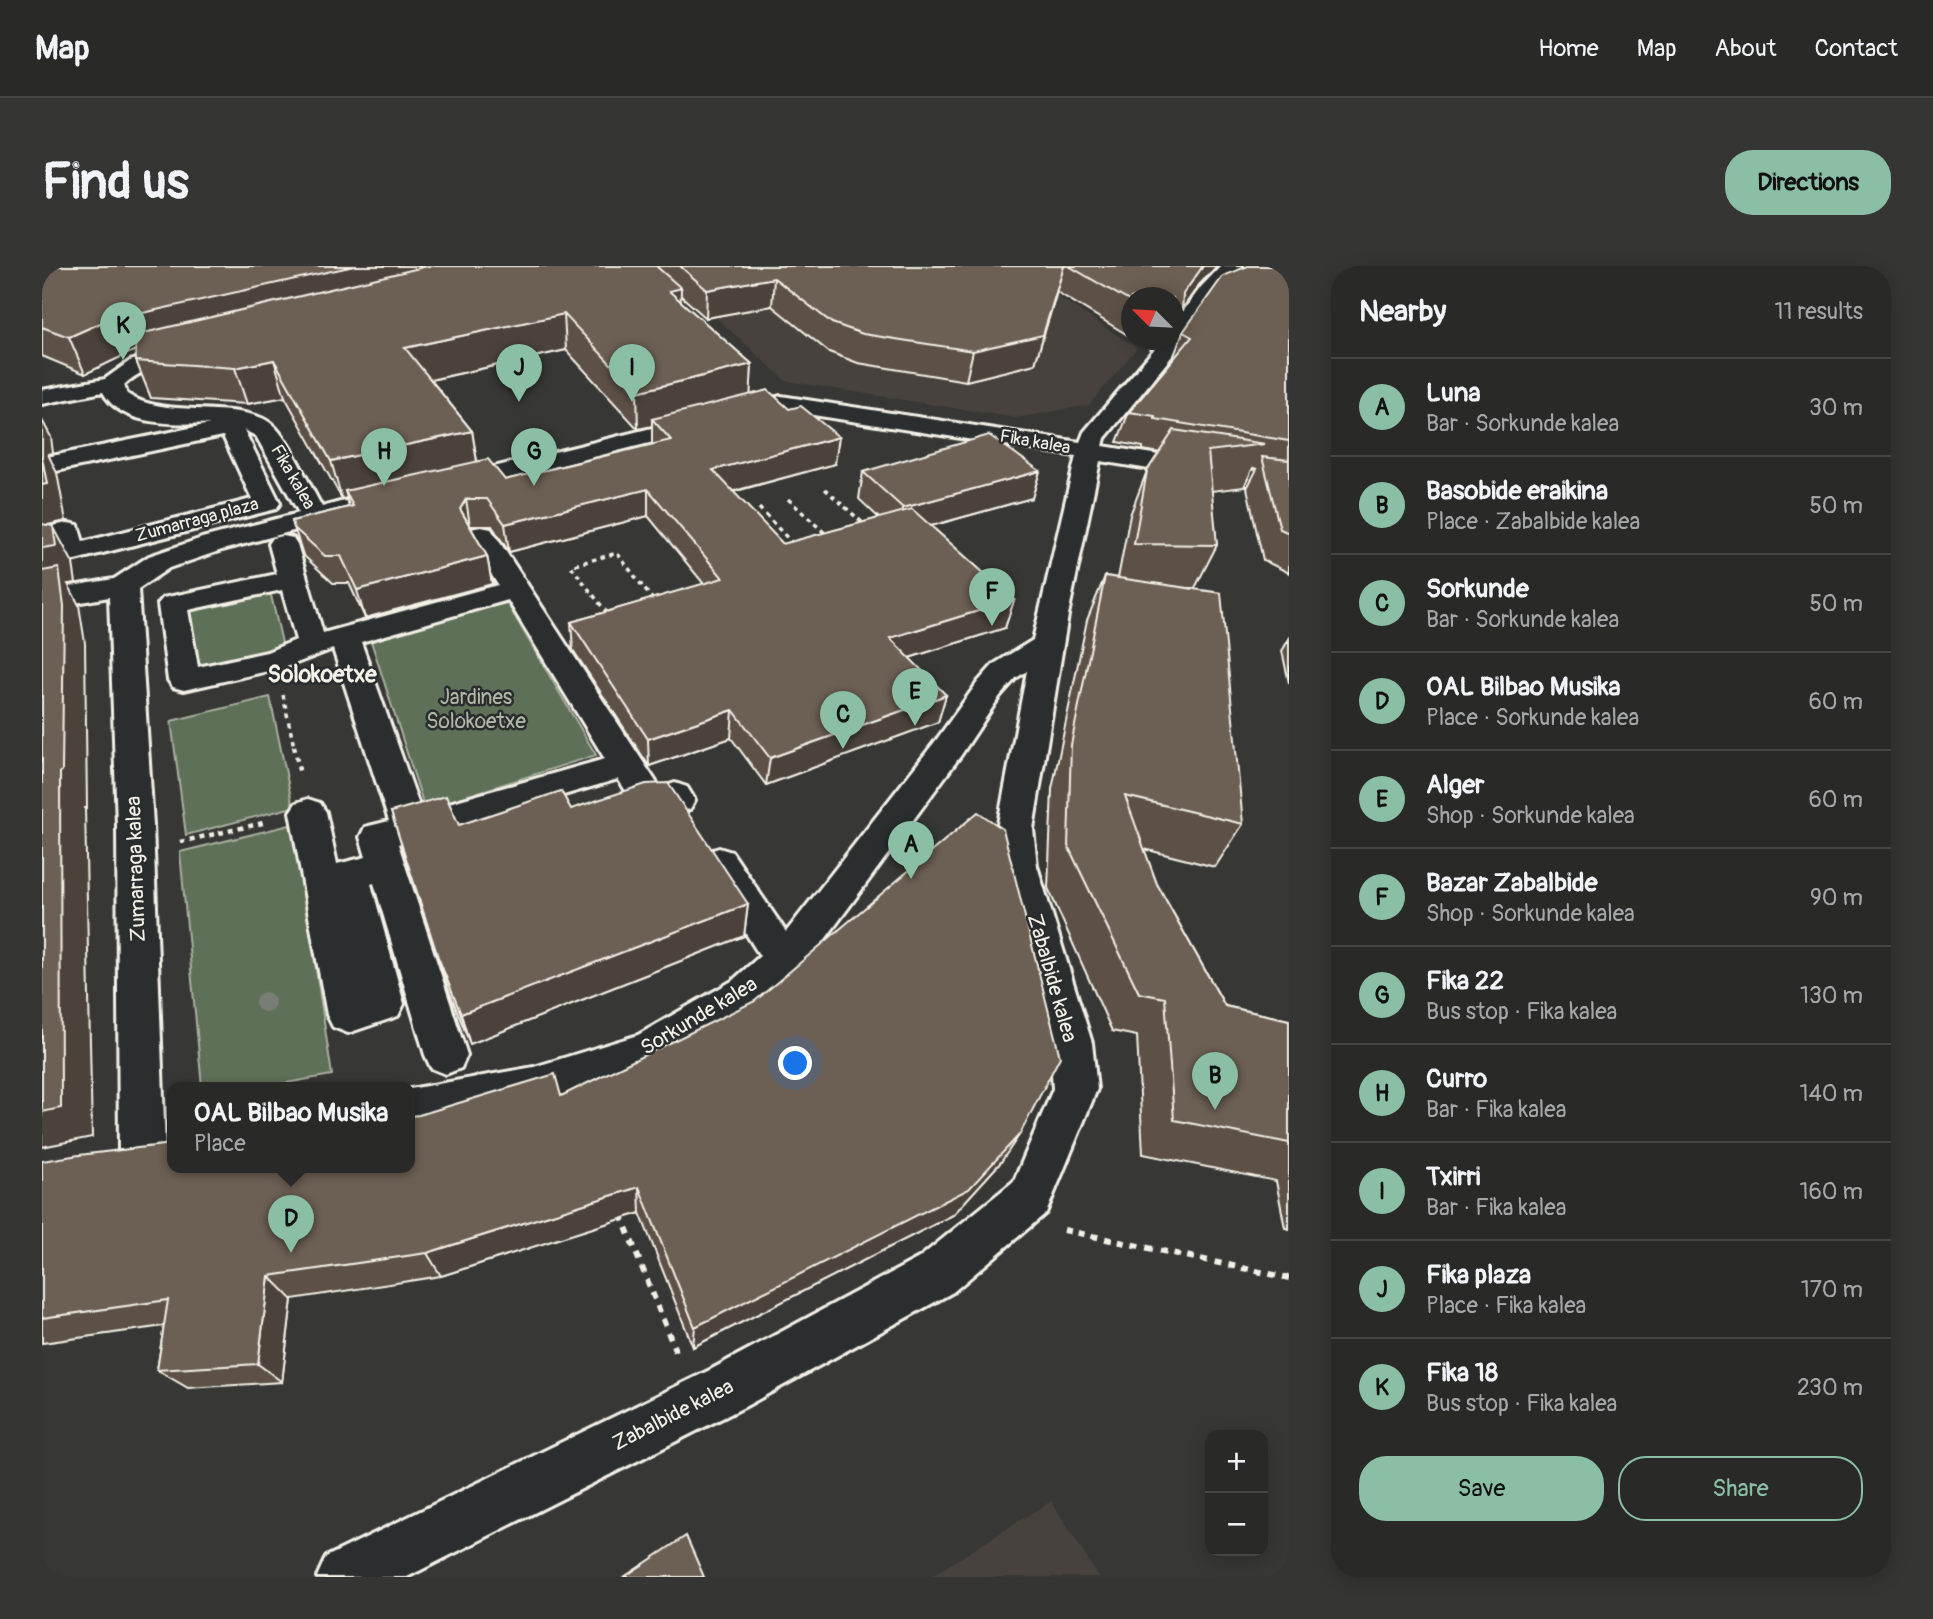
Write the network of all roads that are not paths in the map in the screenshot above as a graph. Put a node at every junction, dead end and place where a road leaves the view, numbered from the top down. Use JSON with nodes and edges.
{"nodes":[{"id":1,"x":1232,"y":266,"type":"edge"},
{"id":2,"x":1289,"y":276,"type":"edge"},
{"id":3,"x":1204,"y":299,"type":"junction"},
{"id":4,"x":1184,"y":325,"type":"edge"},
{"id":5,"x":205,"y":347,"type":"edge"},
{"id":6,"x":1164,"y":350,"type":"edge"},
{"id":7,"x":757,"y":382,"type":"dead end"},
{"id":8,"x":112,"y":384,"type":"junction"},
{"id":9,"x":42,"y":397,"type":"edge"},
{"id":10,"x":781,"y":403,"type":"junction"},
{"id":11,"x":1089,"y":452,"type":"junction"},
{"id":12,"x":42,"y":466,"type":"edge"},
{"id":13,"x":1289,"y":484,"type":"edge"},
{"id":14,"x":426,"y":491,"type":"edge"},
{"id":15,"x":364,"y":505,"type":"edge"},
{"id":16,"x":314,"y":516,"type":"junction"},
{"id":17,"x":481,"y":535,"type":"edge"},
{"id":18,"x":42,"y":536,"type":"edge"},
{"id":19,"x":283,"y":544,"type":"dead end"},
{"id":20,"x":294,"y":579,"type":"junction"},
{"id":21,"x":516,"y":589,"type":"junction"},
{"id":22,"x":123,"y":594,"type":"junction"},
{"id":23,"x":42,"y":600,"type":"edge"},
{"id":24,"x":173,"y":604,"type":"junction"},
{"id":25,"x":328,"y":641,"type":"junction"},
{"id":26,"x":1047,"y":645,"type":"junction"},
{"id":27,"x":626,"y":765,"type":"junction"},
{"id":28,"x":308,"y":812,"type":"road end"},
{"id":29,"x":409,"y":828,"type":"junction"},
{"id":30,"x":385,"y":867,"type":"junction"},
{"id":31,"x":774,"y":945,"type":"dead end"},
{"id":32,"x":446,"y":1055,"type":"dead end"},
{"id":33,"x":415,"y":1109,"type":"edge"},
{"id":34,"x":140,"y":1153,"type":"edge"},
{"id":35,"x":346,"y":1577,"type":"edge"}],
"edges":[{"from":1,"to":3,"type":"street","name":"Zabalbide kalea"},
{"from":2,"to":3,"type":"street"},
{"from":3,"to":4,"type":"street","name":"Zabalbide kalea"},
{"from":5,"to":8,"type":"street"},
{"from":6,"to":11,"type":"street","name":"Zabalbide kalea"},
{"from":7,"to":10,"type":"street"},
{"from":8,"to":9,"type":"street"},
{"from":8,"to":16,"type":"street","name":"Fika kalea"},
{"from":10,"to":11,"type":"street","name":"Fika kalea"},
{"from":10,"to":14,"type":"street","name":"Fika kalea"},
{"from":11,"to":13,"type":"street","name":"Fika kalea"},
{"from":11,"to":26,"type":"street","name":"Zabalbide kalea"},
{"from":12,"to":18,"type":"street","name":"Zumarraga plaza"},
{"from":15,"to":16,"type":"street","name":"Fika kalea"},
{"from":16,"to":22,"type":"street"},
{"from":17,"to":21,"type":"street"},
{"from":19,"to":20,"type":"street"},
{"from":20,"to":24,"type":"street"},
{"from":20,"to":25,"type":"street"},
{"from":21,"to":25,"type":"street"},
{"from":21,"to":27,"type":"street"},
{"from":22,"to":23,"type":"street"},
{"from":22,"to":24,"type":"street"},
{"from":22,"to":34,"type":"street","name":"Zumarraga kalea"},
{"from":24,"to":25,"type":"street"},
{"from":25,"to":29,"type":"street"},
{"from":26,"to":33,"type":"street","name":"Sorkunde kalea"},
{"from":26,"to":35,"type":"street","name":"Zabalbide kalea"},
{"from":27,"to":29,"type":"street"},
{"from":27,"to":31,"type":"street"},
{"from":28,"to":30,"type":"street"},
{"from":29,"to":30,"type":"street"},
{"from":30,"to":32,"type":"street"}]}
